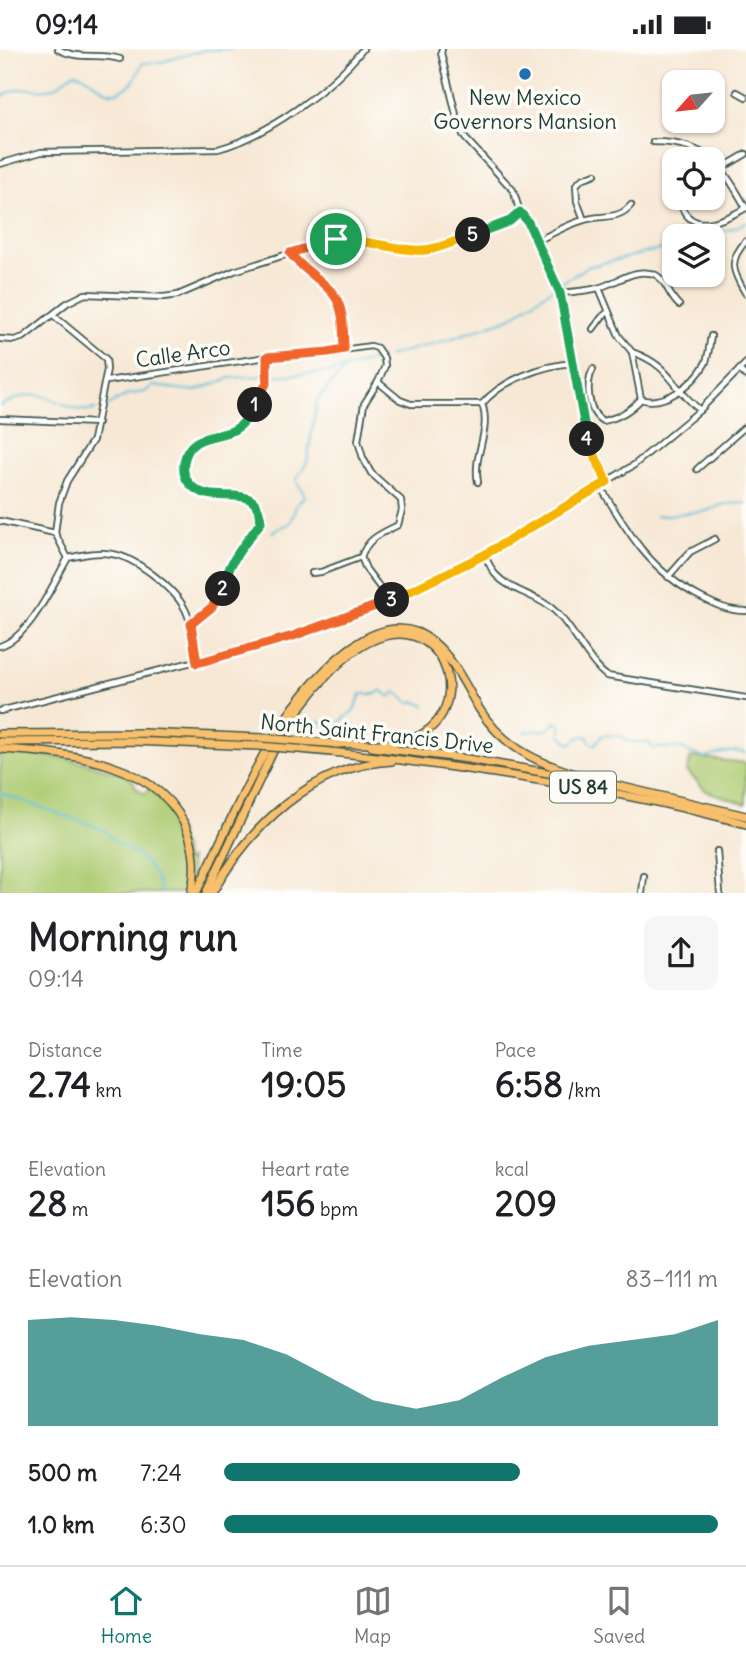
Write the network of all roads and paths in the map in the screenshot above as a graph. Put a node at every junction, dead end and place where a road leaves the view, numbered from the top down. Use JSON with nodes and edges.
{"nodes":[{"id":1,"x":58,"y":49,"type":"edge"},
{"id":2,"x":363,"y":49,"type":"edge"},
{"id":3,"x":442,"y":49,"type":"edge"},
{"id":4,"x":120,"y":59,"type":"dead end"},
{"id":5,"x":737,"y":92,"type":"dead end"},
{"id":6,"x":746,"y":97,"type":"edge"},
{"id":7,"x":653,"y":142,"type":"dead end"},
{"id":8,"x":690,"y":147,"type":"edge"},
{"id":9,"x":746,"y":154,"type":"edge"},
{"id":10,"x":0,"y":164,"type":"edge"},
{"id":11,"x":725,"y":166,"type":"edge"},
{"id":12,"x":725,"y":173,"type":"edge"},
{"id":13,"x":595,"y":174,"type":"dead end"},
{"id":14,"x":631,"y":205,"type":"dead end"},
{"id":15,"x":746,"y":208,"type":"edge"},
{"id":16,"x":682,"y":210,"type":"edge"},
{"id":17,"x":520,"y":212,"type":"junction"},
{"id":18,"x":584,"y":220,"type":"junction"},
{"id":19,"x":537,"y":241,"type":"junction"},
{"id":20,"x":746,"y":241,"type":"edge"},
{"id":21,"x":290,"y":253,"type":"junction"},
{"id":22,"x":599,"y":288,"type":"junction"},
{"id":23,"x":560,"y":293,"type":"junction"},
{"id":24,"x":746,"y":293,"type":"edge"},
{"id":25,"x":679,"y":305,"type":"dead end"},
{"id":26,"x":608,"y":312,"type":"junction"},
{"id":27,"x":53,"y":315,"type":"junction"},
{"id":28,"x":593,"y":329,"type":"dead end"},
{"id":29,"x":711,"y":337,"type":"dead end"},
{"id":30,"x":0,"y":339,"type":"edge"},
{"id":31,"x":344,"y":349,"type":"junction"},
{"id":32,"x":632,"y":352,"type":"junction"},
{"id":33,"x":267,"y":357,"type":"junction"},
{"id":34,"x":574,"y":363,"type":"junction"},
{"id":35,"x":746,"y":363,"type":"edge"},
{"id":36,"x":593,"y":369,"type":"dead end"},
{"id":37,"x":739,"y":370,"type":"junction"},
{"id":38,"x":746,"y":376,"type":"edge"},
{"id":39,"x":107,"y":381,"type":"junction"},
{"id":40,"x":378,"y":382,"type":"junction"},
{"id":41,"x":680,"y":389,"type":"junction"},
{"id":42,"x":641,"y":399,"type":"junction"},
{"id":43,"x":482,"y":404,"type":"junction"},
{"id":44,"x":701,"y":410,"type":"junction"},
{"id":45,"x":0,"y":419,"type":"edge"},
{"id":46,"x":98,"y":423,"type":"junction"},
{"id":47,"x":746,"y":426,"type":"edge"},
{"id":48,"x":697,"y":469,"type":"dead end"},
{"id":49,"x":478,"y":482,"type":"dead end"},
{"id":50,"x":607,"y":482,"type":"junction"},
{"id":51,"x":600,"y":486,"type":"junction"},
{"id":52,"x":0,"y":521,"type":"edge"},
{"id":53,"x":55,"y":533,"type":"junction"},
{"id":54,"x":715,"y":540,"type":"dead end"},
{"id":55,"x":484,"y":555,"type":"junction"},
{"id":56,"x":362,"y":557,"type":"junction"},
{"id":57,"x":68,"y":558,"type":"junction"},
{"id":58,"x":312,"y":573,"type":"dead end"},
{"id":59,"x":668,"y":577,"type":"junction"},
{"id":60,"x":390,"y":601,"type":"junction"},
{"id":61,"x":746,"y":611,"type":"edge"},
{"id":62,"x":191,"y":624,"type":"junction"},
{"id":63,"x":0,"y":646,"type":"edge"},
{"id":64,"x":197,"y":663,"type":"junction"},
{"id":65,"x":746,"y":698,"type":"edge"},
{"id":66,"x":0,"y":711,"type":"edge"},
{"id":67,"x":0,"y":734,"type":"edge"},
{"id":68,"x":0,"y":742,"type":"edge"},
{"id":69,"x":335,"y":744,"type":"junction"},
{"id":70,"x":0,"y":749,"type":"edge"},
{"id":71,"x":418,"y":761,"type":"junction"},
{"id":72,"x":601,"y":782,"type":"junction"},
{"id":73,"x":746,"y":816,"type":"edge"},
{"id":74,"x":746,"y":824,"type":"edge"},
{"id":75,"x":717,"y":851,"type":"dead end"},
{"id":76,"x":644,"y":876,"type":"dead end"},
{"id":77,"x":194,"y":893,"type":"edge"},
{"id":78,"x":206,"y":893,"type":"edge"},
{"id":79,"x":212,"y":893,"type":"edge"},
{"id":80,"x":642,"y":893,"type":"edge"},
{"id":81,"x":720,"y":893,"type":"edge"}],
"edges":[{"from":1,"to":4,"type":"street"},
{"from":2,"to":10,"type":"street"},
{"from":3,"to":17,"type":"street"},
{"from":5,"to":6,"type":"street"},
{"from":7,"to":8,"type":"street"},
{"from":9,"to":11,"type":"street"},
{"from":12,"to":15,"type":"street"},
{"from":13,"to":18,"type":"street"},
{"from":14,"to":18,"type":"street"},
{"from":15,"to":16,"type":"street"},
{"from":17,"to":19,"type":"street"},
{"from":17,"to":21,"type":"street"},
{"from":18,"to":19,"type":"street"},
{"from":19,"to":23,"type":"street"},
{"from":20,"to":24,"type":"street"},
{"from":21,"to":27,"type":"street"},
{"from":21,"to":31,"type":"street"},
{"from":22,"to":23,"type":"street"},
{"from":22,"to":25,"type":"street"},
{"from":22,"to":26,"type":"street"},
{"from":23,"to":34,"type":"street"},
{"from":26,"to":28,"type":"street"},
{"from":26,"to":32,"type":"street"},
{"from":27,"to":30,"type":"street"},
{"from":27,"to":39,"type":"street"},
{"from":29,"to":41,"type":"street"},
{"from":31,"to":33,"type":"street","name":"Calle Arco"},
{"from":31,"to":40,"type":"street","name":"Calle Arco"},
{"from":32,"to":41,"type":"street"},
{"from":32,"to":42,"type":"street"},
{"from":33,"to":39,"type":"street","name":"Calle Arco"},
{"from":33,"to":62,"type":"street"},
{"from":34,"to":43,"type":"street"},
{"from":34,"to":50,"type":"street"},
{"from":35,"to":37,"type":"street"},
{"from":36,"to":42,"type":"street"},
{"from":37,"to":38,"type":"street"},
{"from":37,"to":44,"type":"street"},
{"from":39,"to":46,"type":"street"},
{"from":40,"to":43,"type":"street"},
{"from":40,"to":56,"type":"street","name":"Calle Arco"},
{"from":41,"to":42,"type":"street"},
{"from":41,"to":44,"type":"street"},
{"from":43,"to":49,"type":"street"},
{"from":44,"to":50,"type":"street"},
{"from":45,"to":46,"type":"street"},
{"from":46,"to":53,"type":"street"},
{"from":47,"to":48,"type":"street"},
{"from":50,"to":51,"type":"street"},
{"from":51,"to":55,"type":"street"},
{"from":51,"to":59,"type":"street"},
{"from":52,"to":53,"type":"street"},
{"from":53,"to":57,"type":"street"},
{"from":54,"to":59,"type":"street"},
{"from":55,"to":60,"type":"street"},
{"from":55,"to":65,"type":"street"},
{"from":56,"to":58,"type":"street"},
{"from":56,"to":60,"type":"street"},
{"from":57,"to":62,"type":"street"},
{"from":57,"to":63,"type":"street"},
{"from":59,"to":61,"type":"street"},
{"from":60,"to":64,"type":"street"},
{"from":62,"to":64,"type":"street"},
{"from":64,"to":66,"type":"street"},
{"from":67,"to":69,"type":"highway","name":"North Saint Francis Drive","number":"US 84","bridge":true},
{"from":68,"to":71,"type":"highway","name":"North Saint Francis Drive","number":"US 84","bridge":true},
{"from":69,"to":72,"type":"highway","name":"North Saint Francis Drive","number":"US 84"},
{"from":69,"to":78,"type":"highway"},
{"from":70,"to":77,"type":"highway"},
{"from":71,"to":74,"type":"highway","name":"North Saint Francis Drive","number":"US 84"},
{"from":71,"to":79,"type":"highway"},
{"from":72,"to":73,"type":"highway","name":"North Saint Francis Drive","number":"US 84"},
{"from":72,"to":77,"type":"highway"},
{"from":75,"to":81,"type":"street"},
{"from":76,"to":80,"type":"street"}]}
